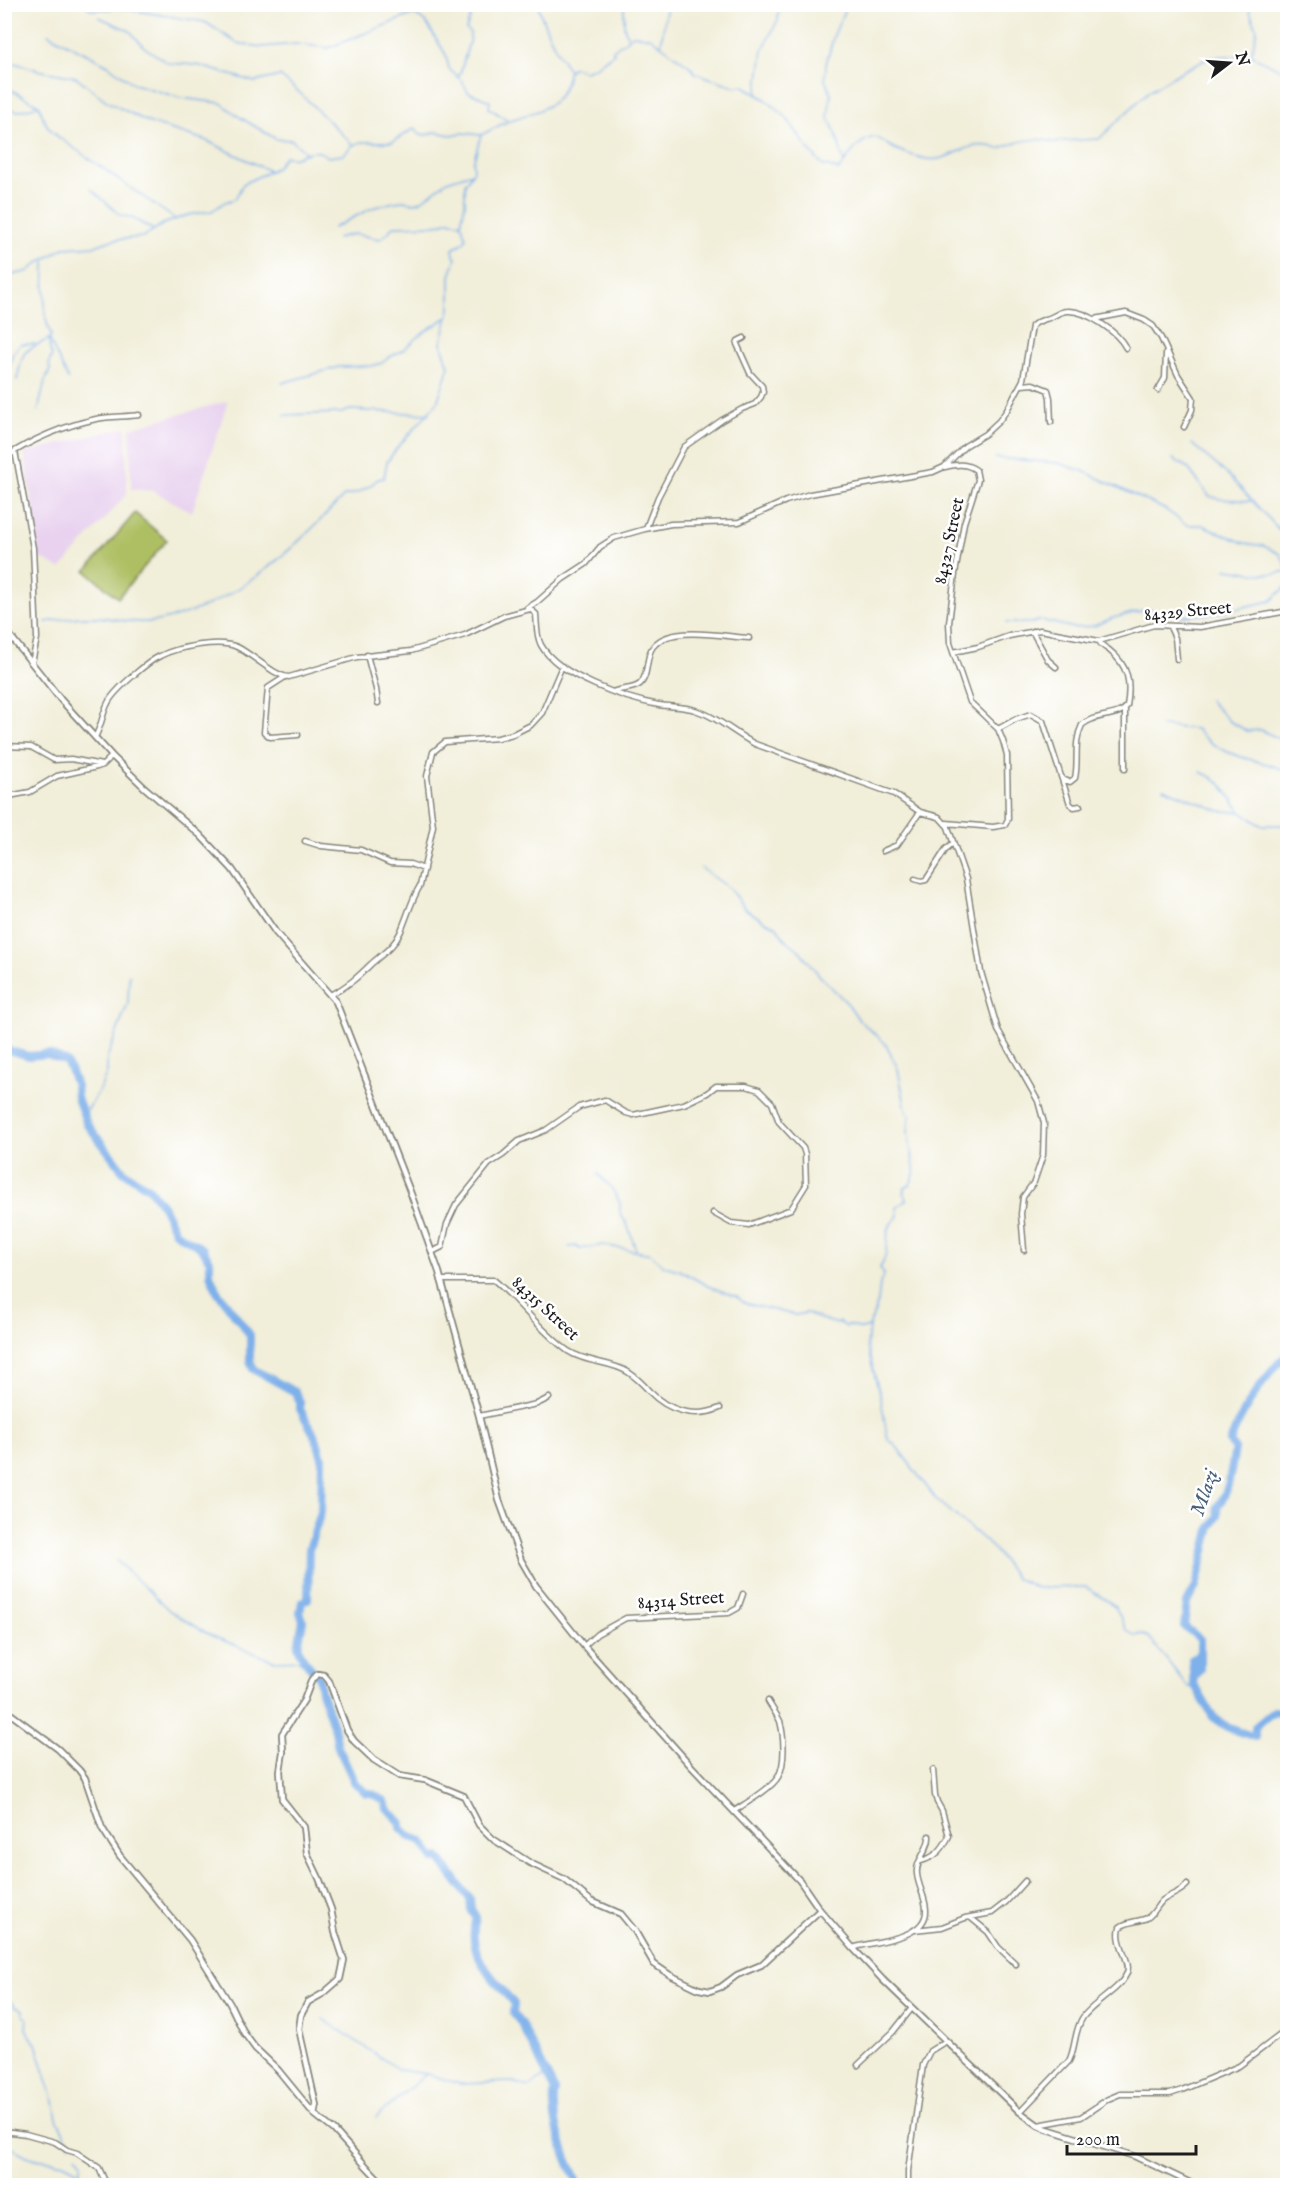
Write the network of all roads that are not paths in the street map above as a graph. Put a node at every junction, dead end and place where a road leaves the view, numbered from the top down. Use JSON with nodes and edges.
{"nodes":[{"id":1,"x":1094,"y":319,"type":"junction"},
{"id":2,"x":744,"y":338,"type":"dead end"},
{"id":3,"x":1126,"y":348,"type":"dead end"},
{"id":4,"x":1166,"y":349,"type":"junction"},
{"id":5,"x":1021,"y":385,"type":"junction"},
{"id":6,"x":1158,"y":390,"type":"dead end"},
{"id":7,"x":139,"y":415,"type":"dead end"},
{"id":8,"x":1050,"y":422,"type":"dead end"},
{"id":9,"x":1184,"y":427,"type":"dead end"},
{"id":10,"x":15,"y":451,"type":"junction"},
{"id":11,"x":4,"y":459,"type":"edge"},
{"id":12,"x":17,"y":462,"type":"junction"},
{"id":13,"x":944,"y":467,"type":"junction"},
{"id":14,"x":645,"y":529,"type":"junction"},
{"id":15,"x":524,"y":609,"type":"junction"},
{"id":16,"x":1287,"y":611,"type":"edge"},
{"id":17,"x":1170,"y":626,"type":"junction"},
{"id":18,"x":4,"y":628,"type":"edge"},
{"id":19,"x":1032,"y":631,"type":"junction"},
{"id":20,"x":749,"y":638,"type":"dead end"},
{"id":21,"x":1099,"y":641,"type":"junction"},
{"id":22,"x":953,"y":652,"type":"junction"},
{"id":23,"x":367,"y":655,"type":"junction"},
{"id":24,"x":1177,"y":659,"type":"dead end"},
{"id":25,"x":32,"y":663,"type":"junction"},
{"id":26,"x":562,"y":666,"type":"junction"},
{"id":27,"x":1056,"y":667,"type":"dead end"},
{"id":28,"x":285,"y":677,"type":"junction"},
{"id":29,"x":613,"y":692,"type":"junction"},
{"id":30,"x":378,"y":703,"type":"dead end"},
{"id":31,"x":1125,"y":710,"type":"junction"},
{"id":32,"x":998,"y":729,"type":"junction"},
{"id":33,"x":298,"y":735,"type":"dead end"},
{"id":34,"x":95,"y":737,"type":"junction"},
{"id":35,"x":4,"y":746,"type":"edge"},
{"id":36,"x":112,"y":756,"type":"junction"},
{"id":37,"x":103,"y":765,"type":"junction"},
{"id":38,"x":1125,"y":769,"type":"dead end"},
{"id":39,"x":1062,"y":779,"type":"junction"},
{"id":40,"x":4,"y":797,"type":"edge"},
{"id":41,"x":1080,"y":806,"type":"dead end"},
{"id":42,"x":920,"y":812,"type":"junction"},
{"id":43,"x":946,"y":823,"type":"junction"},
{"id":44,"x":305,"y":841,"type":"dead end"},
{"id":45,"x":953,"y":843,"type":"junction"},
{"id":46,"x":883,"y":852,"type":"dead end"},
{"id":47,"x":424,"y":868,"type":"junction"},
{"id":48,"x":915,"y":879,"type":"dead end"},
{"id":49,"x":330,"y":995,"type":"junction"},
{"id":50,"x":713,"y":1213,"type":"dead end"},
{"id":51,"x":1024,"y":1251,"type":"dead end"},
{"id":52,"x":432,"y":1252,"type":"junction"},
{"id":53,"x":441,"y":1280,"type":"junction"},
{"id":54,"x":549,"y":1398,"type":"dead end"},
{"id":55,"x":720,"y":1408,"type":"dead end"},
{"id":56,"x":479,"y":1416,"type":"junction"},
{"id":57,"x":743,"y":1594,"type":"dead end"},
{"id":58,"x":584,"y":1646,"type":"junction"},
{"id":59,"x":768,"y":1701,"type":"dead end"},
{"id":60,"x":4,"y":1709,"type":"edge"},
{"id":61,"x":933,"y":1770,"type":"dead end"},
{"id":62,"x":734,"y":1812,"type":"junction"},
{"id":63,"x":929,"y":1836,"type":"dead end"},
{"id":64,"x":921,"y":1861,"type":"junction"},
{"id":65,"x":1025,"y":1881,"type":"dead end"},
{"id":66,"x":1187,"y":1885,"type":"dead end"},
{"id":67,"x":820,"y":1910,"type":"junction"},
{"id":68,"x":971,"y":1918,"type":"junction"},
{"id":69,"x":914,"y":1930,"type":"junction"},
{"id":70,"x":853,"y":1948,"type":"junction"},
{"id":71,"x":1016,"y":1964,"type":"dead end"},
{"id":72,"x":912,"y":2008,"type":"junction"},
{"id":73,"x":1287,"y":2029,"type":"edge"},
{"id":74,"x":946,"y":2041,"type":"junction"},
{"id":75,"x":858,"y":2065,"type":"dead end"},
{"id":76,"x":1020,"y":2112,"type":"junction"},
{"id":77,"x":314,"y":2114,"type":"junction"},
{"id":78,"x":1038,"y":2125,"type":"junction"},
{"id":79,"x":4,"y":2131,"type":"edge"},
{"id":80,"x":107,"y":2186,"type":"edge"},
{"id":81,"x":385,"y":2186,"type":"edge"},
{"id":82,"x":908,"y":2186,"type":"edge"},
{"id":83,"x":1197,"y":2186,"type":"edge"}],
"edges":[{"from":1,"to":3,"type":"street"},
{"from":1,"to":4,"type":"street"},
{"from":1,"to":5,"type":"street"},
{"from":2,"to":14,"type":"street"},
{"from":4,"to":6,"type":"street"},
{"from":4,"to":9,"type":"street"},
{"from":5,"to":8,"type":"street"},
{"from":5,"to":13,"type":"street"},
{"from":7,"to":10,"type":"street"},
{"from":10,"to":11,"type":"street"},
{"from":10,"to":12,"type":"street"},
{"from":11,"to":12,"type":"street"},
{"from":12,"to":25,"type":"street"},
{"from":13,"to":14,"type":"street"},
{"from":13,"to":22,"type":"street","name":"84327 Street"},
{"from":14,"to":15,"type":"street"},
{"from":15,"to":23,"type":"street"},
{"from":15,"to":26,"type":"street"},
{"from":16,"to":17,"type":"street","name":"84329 Street"},
{"from":17,"to":21,"type":"street","name":"84329 Street"},
{"from":17,"to":24,"type":"street"},
{"from":18,"to":25,"type":"street"},
{"from":19,"to":21,"type":"street","name":"84329 Street"},
{"from":19,"to":22,"type":"street","name":"84329 Street"},
{"from":19,"to":27,"type":"street"},
{"from":20,"to":29,"type":"street"},
{"from":21,"to":31,"type":"street"},
{"from":22,"to":32,"type":"street"},
{"from":23,"to":28,"type":"street"},
{"from":23,"to":30,"type":"street"},
{"from":25,"to":34,"type":"street"},
{"from":26,"to":29,"type":"street"},
{"from":26,"to":47,"type":"street"},
{"from":28,"to":33,"type":"street"},
{"from":28,"to":34,"type":"street"},
{"from":29,"to":42,"type":"street"},
{"from":31,"to":38,"type":"street"},
{"from":31,"to":39,"type":"street"},
{"from":32,"to":39,"type":"street"},
{"from":32,"to":43,"type":"street"},
{"from":34,"to":36,"type":"street"},
{"from":35,"to":37,"type":"street"},
{"from":36,"to":37,"type":"street"},
{"from":36,"to":49,"type":"street"},
{"from":37,"to":40,"type":"street"},
{"from":39,"to":41,"type":"street"},
{"from":42,"to":43,"type":"street"},
{"from":42,"to":46,"type":"street"},
{"from":43,"to":45,"type":"street"},
{"from":44,"to":47,"type":"street"},
{"from":45,"to":48,"type":"street"},
{"from":45,"to":51,"type":"street"},
{"from":47,"to":49,"type":"street"},
{"from":49,"to":52,"type":"street"},
{"from":50,"to":52,"type":"street"},
{"from":52,"to":53,"type":"street"},
{"from":53,"to":55,"type":"street","name":"84315 Street"},
{"from":53,"to":56,"type":"street"},
{"from":54,"to":56,"type":"street"},
{"from":56,"to":58,"type":"street"},
{"from":57,"to":58,"type":"street","name":"84314 Street"},
{"from":58,"to":62,"type":"street"},
{"from":59,"to":62,"type":"street"},
{"from":60,"to":77,"type":"street"},
{"from":61,"to":64,"type":"street"},
{"from":62,"to":67,"type":"street"},
{"from":63,"to":64,"type":"street"},
{"from":64,"to":69,"type":"street"},
{"from":65,"to":68,"type":"street"},
{"from":66,"to":76,"type":"street"},
{"from":67,"to":70,"type":"street"},
{"from":67,"to":77,"type":"street"},
{"from":68,"to":69,"type":"street"},
{"from":68,"to":71,"type":"street"},
{"from":69,"to":70,"type":"street"},
{"from":70,"to":72,"type":"street"},
{"from":72,"to":74,"type":"street"},
{"from":72,"to":75,"type":"street"},
{"from":73,"to":78,"type":"street"},
{"from":74,"to":76,"type":"street"},
{"from":74,"to":82,"type":"street"},
{"from":76,"to":78,"type":"street"},
{"from":77,"to":81,"type":"street"},
{"from":78,"to":83,"type":"street"},
{"from":79,"to":80,"type":"street"}]}
